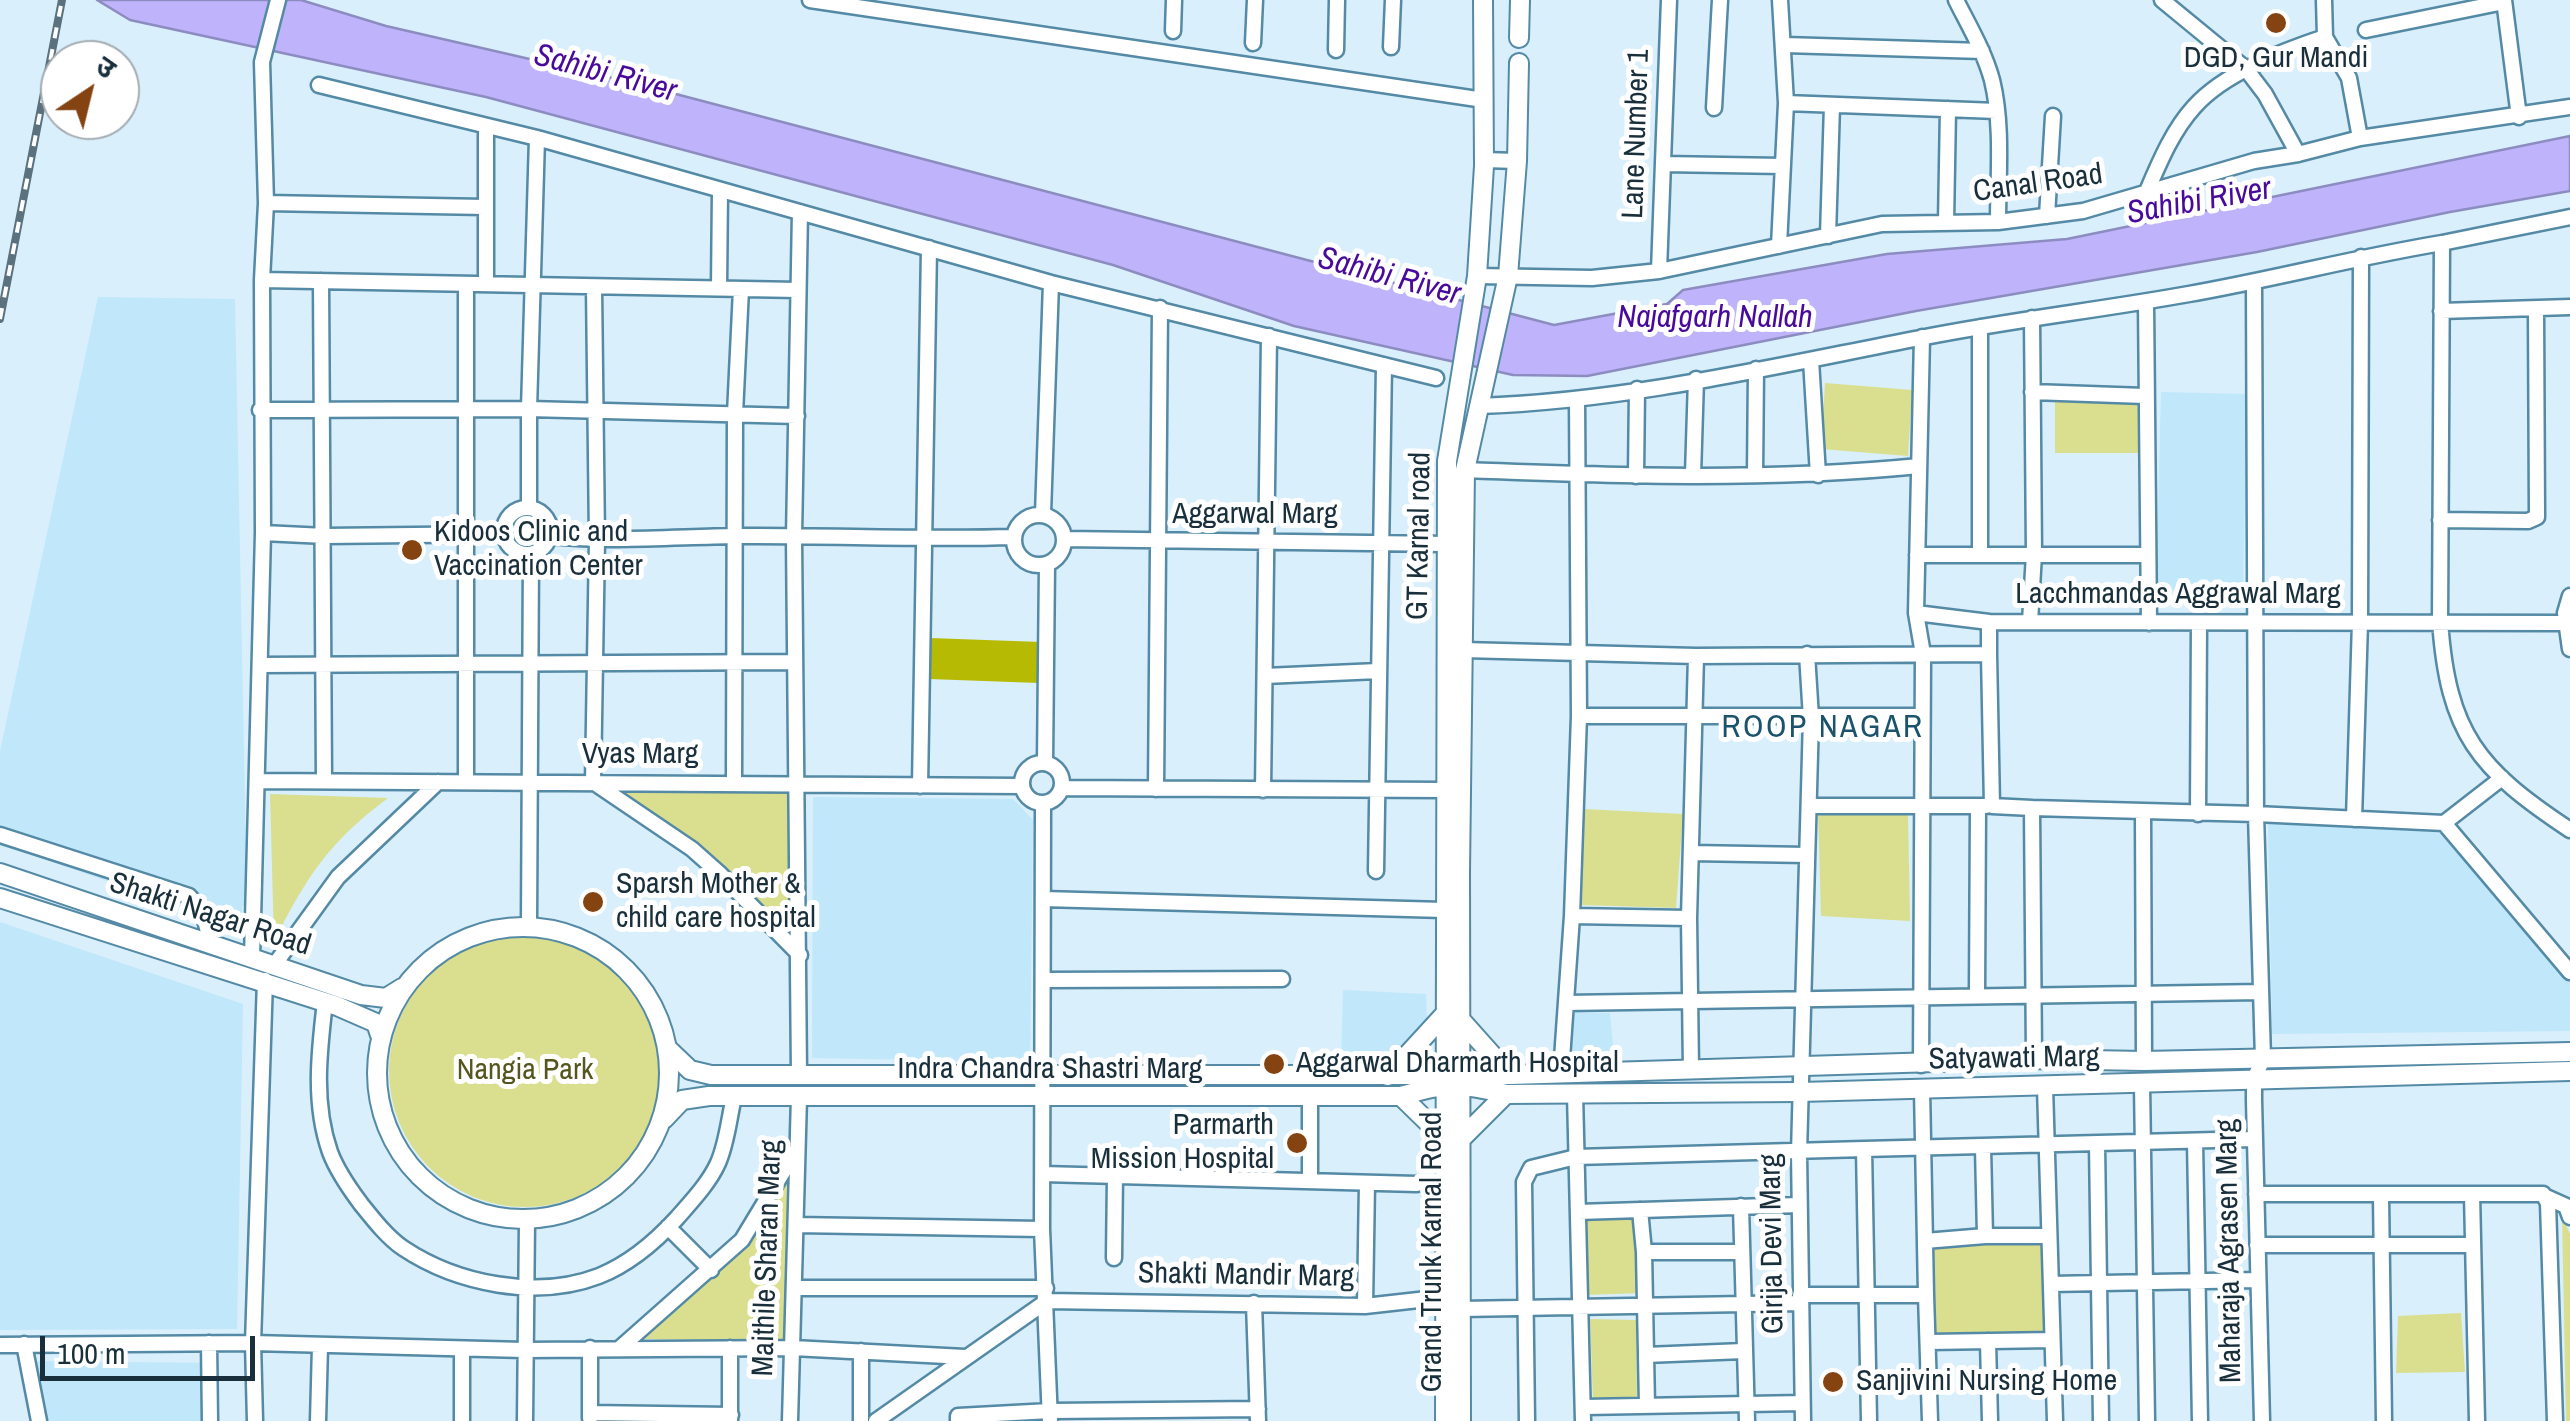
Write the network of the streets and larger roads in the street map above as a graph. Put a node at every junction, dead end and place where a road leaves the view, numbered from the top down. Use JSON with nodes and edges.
{"nodes":[{"id":1,"x":278,"y":0,"type":"edge"},
{"id":2,"x":810,"y":0,"type":"edge"},
{"id":3,"x":1174,"y":0,"type":"edge"},
{"id":4,"x":1254,"y":0,"type":"edge"},
{"id":5,"x":1338,"y":0,"type":"edge"},
{"id":6,"x":1393,"y":0,"type":"edge"},
{"id":7,"x":1483,"y":0,"type":"edge"},
{"id":8,"x":1520,"y":0,"type":"edge"},
{"id":9,"x":1670,"y":0,"type":"edge"},
{"id":10,"x":1720,"y":0,"type":"edge"},
{"id":11,"x":1780,"y":0,"type":"edge"},
{"id":12,"x":1956,"y":0,"type":"edge"},
{"id":13,"x":2162,"y":0,"type":"edge"},
{"id":14,"x":2324,"y":0,"type":"edge"},
{"id":15,"x":2504,"y":1,"type":"edge"},
{"id":16,"x":2366,"y":30,"type":"dead end"},
{"id":17,"x":1173,"y":31,"type":"dead end"},
{"id":18,"x":2325,"y":37,"type":"junction"},
{"id":19,"x":1520,"y":38,"type":"dead end"},
{"id":20,"x":1253,"y":43,"type":"dead end"},
{"id":21,"x":1785,"y":45,"type":"junction"},
{"id":22,"x":1392,"y":47,"type":"dead end"},
{"id":23,"x":1336,"y":50,"type":"dead end"},
{"id":24,"x":1982,"y":51,"type":"junction"},
{"id":25,"x":1519,"y":63,"type":"dead end"},
{"id":26,"x":2246,"y":70,"type":"junction"},
{"id":27,"x":319,"y":84,"type":"dead end"},
{"id":28,"x":1484,"y":100,"type":"junction"},
{"id":29,"x":1786,"y":104,"type":"junction"},
{"id":30,"x":1832,"y":105,"type":"junction"},
{"id":31,"x":2570,"y":107,"type":"edge"},
{"id":32,"x":1714,"y":108,"type":"dead end"},
{"id":33,"x":1948,"y":109,"type":"junction"},
{"id":34,"x":1997,"y":111,"type":"junction"},
{"id":35,"x":2052,"y":116,"type":"dead end"},
{"id":36,"x":2519,"y":117,"type":"junction"},
{"id":37,"x":486,"y":126,"type":"junction"},
{"id":38,"x":537,"y":138,"type":"junction"},
{"id":39,"x":2360,"y":138,"type":"junction"},
{"id":40,"x":2298,"y":154,"type":"junction"},
{"id":41,"x":1484,"y":160,"type":"junction"},
{"id":42,"x":1517,"y":161,"type":"junction"},
{"id":43,"x":1663,"y":164,"type":"junction"},
{"id":44,"x":1783,"y":166,"type":"junction"},
{"id":45,"x":2148,"y":190,"type":"junction"},
{"id":46,"x":720,"y":191,"type":"junction"},
{"id":47,"x":266,"y":203,"type":"junction"},
{"id":48,"x":485,"y":206,"type":"junction"},
{"id":49,"x":800,"y":212,"type":"junction"},
{"id":50,"x":2047,"y":216,"type":"junction"},
{"id":51,"x":2570,"y":217,"type":"edge"},
{"id":52,"x":1998,"y":222,"type":"junction"},
{"id":53,"x":1946,"y":223,"type":"junction"},
{"id":54,"x":1828,"y":236,"type":"junction"},
{"id":55,"x":2442,"y":243,"type":"junction"},
{"id":56,"x":1779,"y":246,"type":"junction"},
{"id":57,"x":929,"y":248,"type":"junction"},
{"id":58,"x":2361,"y":257,"type":"junction"},
{"id":59,"x":1659,"y":271,"type":"junction"},
{"id":60,"x":1477,"y":276,"type":"junction"},
{"id":61,"x":1508,"y":276,"type":"junction"},
{"id":62,"x":262,"y":280,"type":"junction"},
{"id":63,"x":321,"y":281,"type":"junction"},
{"id":64,"x":2254,"y":282,"type":"junction"},
{"id":65,"x":1051,"y":283,"type":"junction"},
{"id":66,"x":466,"y":284,"type":"junction"},
{"id":67,"x":486,"y":284,"type":"junction"},
{"id":68,"x":534,"y":284,"type":"junction"},
{"id":69,"x":594,"y":286,"type":"junction"},
{"id":70,"x":719,"y":288,"type":"junction"},
{"id":71,"x":742,"y":289,"type":"junction"},
{"id":72,"x":798,"y":290,"type":"junction"},
{"id":73,"x":2146,"y":302,"type":"junction"},
{"id":74,"x":2570,"y":307,"type":"edge"},
{"id":75,"x":1160,"y":308,"type":"junction"},
{"id":76,"x":2536,"y":309,"type":"junction"},
{"id":77,"x":2441,"y":312,"type":"junction"},
{"id":78,"x":2032,"y":318,"type":"junction"},
{"id":79,"x":1980,"y":327,"type":"junction"},
{"id":80,"x":1269,"y":336,"type":"junction"},
{"id":81,"x":1922,"y":338,"type":"junction"},
{"id":82,"x":1811,"y":360,"type":"junction"},
{"id":83,"x":1384,"y":365,"type":"junction"},
{"id":84,"x":1756,"y":370,"type":"junction"},
{"id":85,"x":1436,"y":378,"type":"dead end"},
{"id":86,"x":1696,"y":380,"type":"junction"},
{"id":87,"x":1636,"y":389,"type":"junction"},
{"id":88,"x":2032,"y":392,"type":"junction"},
{"id":89,"x":2145,"y":396,"type":"junction"},
{"id":90,"x":1481,"y":398,"type":"junction"},
{"id":91,"x":1577,"y":399,"type":"junction"},
{"id":92,"x":529,"y":409,"type":"junction"},
{"id":93,"x":260,"y":410,"type":"junction"},
{"id":94,"x":322,"y":410,"type":"junction"},
{"id":95,"x":466,"y":410,"type":"junction"},
{"id":96,"x":595,"y":412,"type":"junction"},
{"id":97,"x":736,"y":414,"type":"junction"},
{"id":98,"x":798,"y":416,"type":"junction"},
{"id":99,"x":1919,"y":466,"type":"junction"},
{"id":100,"x":1465,"y":470,"type":"junction"},
{"id":101,"x":1577,"y":475,"type":"junction"},
{"id":102,"x":1755,"y":475,"type":"junction"},
{"id":103,"x":1818,"y":475,"type":"junction"},
{"id":104,"x":1636,"y":476,"type":"junction"},
{"id":105,"x":1693,"y":476,"type":"junction"},
{"id":106,"x":529,"y":508,"type":"junction"},
{"id":107,"x":1043,"y":514,"type":"junction"},
{"id":108,"x":2440,"y":520,"type":"junction"},
{"id":109,"x":263,"y":533,"type":"junction"},
{"id":110,"x":504,"y":534,"type":"junction"},
{"id":111,"x":325,"y":536,"type":"junction"},
{"id":112,"x":466,"y":536,"type":"junction"},
{"id":113,"x":550,"y":536,"type":"junction"},
{"id":114,"x":736,"y":536,"type":"junction"},
{"id":115,"x":1013,"y":536,"type":"junction"},
{"id":116,"x":794,"y":537,"type":"junction"},
{"id":117,"x":1064,"y":539,"type":"junction"},
{"id":118,"x":596,"y":540,"type":"junction"},
{"id":119,"x":924,"y":540,"type":"junction"},
{"id":120,"x":1158,"y":542,"type":"junction"},
{"id":121,"x":1264,"y":542,"type":"junction"},
{"id":122,"x":1383,"y":544,"type":"junction"},
{"id":123,"x":1446,"y":544,"type":"junction"},
{"id":124,"x":531,"y":554,"type":"junction"},
{"id":125,"x":1917,"y":554,"type":"junction"},
{"id":126,"x":2034,"y":554,"type":"junction"},
{"id":127,"x":1980,"y":555,"type":"junction"},
{"id":128,"x":2148,"y":555,"type":"junction"},
{"id":129,"x":1047,"y":564,"type":"junction"},
{"id":130,"x":2570,"y":596,"type":"edge"},
{"id":131,"x":1916,"y":614,"type":"junction"},
{"id":132,"x":2440,"y":621,"type":"junction"},
{"id":133,"x":1989,"y":622,"type":"junction"},
{"id":134,"x":2030,"y":622,"type":"junction"},
{"id":135,"x":2360,"y":622,"type":"junction"},
{"id":136,"x":2565,"y":622,"type":"junction"},
{"id":137,"x":2257,"y":623,"type":"junction"},
{"id":138,"x":2149,"y":624,"type":"junction"},
{"id":139,"x":2199,"y":624,"type":"junction"},
{"id":140,"x":2570,"y":649,"type":"edge"},
{"id":141,"x":1463,"y":650,"type":"junction"},
{"id":142,"x":1578,"y":650,"type":"junction"},
{"id":143,"x":1807,"y":654,"type":"junction"},
{"id":144,"x":1922,"y":654,"type":"junction"},
{"id":145,"x":1989,"y":654,"type":"junction"},
{"id":146,"x":1696,"y":656,"type":"junction"},
{"id":147,"x":592,"y":661,"type":"junction"},
{"id":148,"x":734,"y":661,"type":"junction"},
{"id":149,"x":795,"y":662,"type":"junction"},
{"id":150,"x":466,"y":663,"type":"junction"},
{"id":151,"x":532,"y":664,"type":"junction"},
{"id":152,"x":260,"y":665,"type":"junction"},
{"id":153,"x":324,"y":666,"type":"junction"},
{"id":154,"x":1378,"y":671,"type":"junction"},
{"id":155,"x":1265,"y":676,"type":"junction"},
{"id":156,"x":1578,"y":716,"type":"junction"},
{"id":157,"x":1922,"y":716,"type":"junction"},
{"id":158,"x":1696,"y":717,"type":"junction"},
{"id":159,"x":1811,"y":718,"type":"junction"},
{"id":160,"x":1045,"y":762,"type":"junction"},
{"id":161,"x":2502,"y":778,"type":"junction"},
{"id":162,"x":259,"y":780,"type":"junction"},
{"id":163,"x":324,"y":782,"type":"junction"},
{"id":164,"x":438,"y":782,"type":"junction"},
{"id":165,"x":466,"y":782,"type":"junction"},
{"id":166,"x":531,"y":782,"type":"junction"},
{"id":167,"x":593,"y":782,"type":"junction"},
{"id":168,"x":734,"y":783,"type":"junction"},
{"id":169,"x":796,"y":784,"type":"junction"},
{"id":170,"x":920,"y":786,"type":"junction"},
{"id":171,"x":1022,"y":786,"type":"junction"},
{"id":172,"x":1062,"y":788,"type":"junction"},
{"id":173,"x":1156,"y":789,"type":"junction"},
{"id":174,"x":1264,"y":790,"type":"junction"},
{"id":175,"x":1376,"y":790,"type":"junction"},
{"id":176,"x":1445,"y":790,"type":"junction"},
{"id":177,"x":1044,"y":803,"type":"junction"},
{"id":178,"x":1809,"y":806,"type":"junction"},
{"id":179,"x":1985,"y":806,"type":"junction"},
{"id":180,"x":1923,"y":808,"type":"junction"},
{"id":181,"x":2032,"y":808,"type":"junction"},
{"id":182,"x":2143,"y":813,"type":"junction"},
{"id":183,"x":2198,"y":814,"type":"junction"},
{"id":184,"x":2256,"y":814,"type":"junction"},
{"id":185,"x":2354,"y":819,"type":"junction"},
{"id":186,"x":2444,"y":823,"type":"junction"},
{"id":187,"x":2570,"y":830,"type":"edge"},
{"id":188,"x":0,"y":836,"type":"edge"},
{"id":189,"x":1691,"y":853,"type":"junction"},
{"id":190,"x":1808,"y":856,"type":"junction"},
{"id":191,"x":1376,"y":871,"type":"dead end"},
{"id":192,"x":0,"y":873,"type":"edge"},
{"id":193,"x":0,"y":898,"type":"edge"},
{"id":194,"x":1043,"y":899,"type":"junction"},
{"id":195,"x":1444,"y":910,"type":"junction"},
{"id":196,"x":1572,"y":916,"type":"junction"},
{"id":197,"x":1689,"y":918,"type":"junction"},
{"id":198,"x":529,"y":924,"type":"junction"},
{"id":199,"x":212,"y":944,"type":"junction"},
{"id":200,"x":800,"y":956,"type":"junction"},
{"id":201,"x":252,"y":958,"type":"junction"},
{"id":202,"x":275,"y":964,"type":"junction"},
{"id":203,"x":2570,"y":972,"type":"edge"},
{"id":204,"x":1282,"y":979,"type":"dead end"},
{"id":205,"x":264,"y":980,"type":"junction"},
{"id":206,"x":1044,"y":980,"type":"junction"},
{"id":207,"x":402,"y":988,"type":"junction"},
{"id":208,"x":2261,"y":992,"type":"junction"},
{"id":209,"x":2145,"y":993,"type":"junction"},
{"id":210,"x":1977,"y":994,"type":"junction"},
{"id":211,"x":2034,"y":995,"type":"junction"},
{"id":212,"x":1920,"y":996,"type":"junction"},
{"id":213,"x":1804,"y":999,"type":"junction"},
{"id":214,"x":1692,"y":1001,"type":"junction"},
{"id":215,"x":325,"y":1002,"type":"junction"},
{"id":216,"x":1566,"y":1003,"type":"junction"},
{"id":217,"x":1452,"y":1016,"type":"junction"},
{"id":218,"x":380,"y":1035,"type":"junction"},
{"id":219,"x":669,"y":1050,"type":"junction"},
{"id":220,"x":2570,"y":1052,"type":"edge"},
{"id":221,"x":2034,"y":1059,"type":"junction"},
{"id":222,"x":2263,"y":1059,"type":"junction"},
{"id":223,"x":2144,"y":1061,"type":"junction"},
{"id":224,"x":1920,"y":1064,"type":"junction"},
{"id":225,"x":1802,"y":1067,"type":"junction"},
{"id":226,"x":1691,"y":1070,"type":"junction"},
{"id":227,"x":2570,"y":1070,"type":"edge"},
{"id":228,"x":1561,"y":1073,"type":"junction"},
{"id":229,"x":1510,"y":1075,"type":"junction"},
{"id":230,"x":800,"y":1076,"type":"junction"},
{"id":231,"x":1388,"y":1076,"type":"junction"},
{"id":232,"x":1043,"y":1077,"type":"junction"},
{"id":233,"x":1452,"y":1079,"type":"junction"},
{"id":234,"x":2254,"y":1080,"type":"junction"},
{"id":235,"x":2142,"y":1084,"type":"junction"},
{"id":236,"x":2045,"y":1087,"type":"junction"},
{"id":237,"x":1922,"y":1089,"type":"junction"},
{"id":238,"x":1800,"y":1092,"type":"junction"},
{"id":239,"x":1506,"y":1094,"type":"junction"},
{"id":240,"x":1575,"y":1094,"type":"junction"},
{"id":241,"x":734,"y":1096,"type":"junction"},
{"id":242,"x":1401,"y":1096,"type":"junction"},
{"id":243,"x":800,"y":1097,"type":"junction"},
{"id":244,"x":1043,"y":1097,"type":"junction"},
{"id":245,"x":1310,"y":1097,"type":"junction"},
{"id":246,"x":664,"y":1119,"type":"junction"},
{"id":247,"x":1452,"y":1139,"type":"junction"},
{"id":248,"x":2255,"y":1139,"type":"junction"},
{"id":249,"x":2194,"y":1142,"type":"junction"},
{"id":250,"x":2142,"y":1143,"type":"junction"},
{"id":251,"x":2098,"y":1144,"type":"junction"},
{"id":252,"x":2046,"y":1146,"type":"junction"},
{"id":253,"x":798,"y":1148,"type":"junction"},
{"id":254,"x":1983,"y":1148,"type":"junction"},
{"id":255,"x":1864,"y":1149,"type":"junction"},
{"id":256,"x":1924,"y":1150,"type":"junction"},
{"id":257,"x":1799,"y":1152,"type":"junction"},
{"id":258,"x":1576,"y":1158,"type":"junction"},
{"id":259,"x":1042,"y":1174,"type":"junction"},
{"id":260,"x":1115,"y":1176,"type":"junction"},
{"id":261,"x":1310,"y":1182,"type":"junction"},
{"id":262,"x":1367,"y":1183,"type":"junction"},
{"id":263,"x":1417,"y":1184,"type":"dead end"},
{"id":264,"x":2256,"y":1194,"type":"junction"},
{"id":265,"x":2472,"y":1194,"type":"junction"},
{"id":266,"x":2381,"y":1196,"type":"junction"},
{"id":267,"x":2546,"y":1197,"type":"junction"},
{"id":268,"x":1799,"y":1205,"type":"junction"},
{"id":269,"x":1741,"y":1206,"type":"junction"},
{"id":270,"x":1640,"y":1210,"type":"junction"},
{"id":271,"x":1578,"y":1212,"type":"junction"},
{"id":272,"x":2570,"y":1217,"type":"edge"},
{"id":273,"x":526,"y":1221,"type":"junction"},
{"id":274,"x":796,"y":1225,"type":"junction"},
{"id":275,"x":668,"y":1228,"type":"junction"},
{"id":276,"x":1042,"y":1230,"type":"junction"},
{"id":277,"x":1985,"y":1236,"type":"junction"},
{"id":278,"x":2049,"y":1236,"type":"junction"},
{"id":279,"x":1925,"y":1241,"type":"junction"},
{"id":280,"x":2257,"y":1245,"type":"junction"},
{"id":281,"x":2473,"y":1245,"type":"junction"},
{"id":282,"x":2380,"y":1246,"type":"junction"},
{"id":283,"x":1644,"y":1252,"type":"junction"},
{"id":284,"x":1740,"y":1252,"type":"junction"},
{"id":285,"x":1114,"y":1258,"type":"dead end"},
{"id":286,"x":711,"y":1270,"type":"junction"},
{"id":287,"x":2258,"y":1280,"type":"junction"},
{"id":288,"x":2146,"y":1283,"type":"junction"},
{"id":289,"x":2197,"y":1283,"type":"junction"},
{"id":290,"x":2050,"y":1284,"type":"junction"},
{"id":291,"x":2099,"y":1284,"type":"junction"},
{"id":292,"x":525,"y":1288,"type":"junction"},
{"id":293,"x":794,"y":1288,"type":"junction"},
{"id":294,"x":1046,"y":1294,"type":"junction"},
{"id":295,"x":1865,"y":1294,"type":"junction"},
{"id":296,"x":1926,"y":1295,"type":"junction"},
{"id":297,"x":1444,"y":1297,"type":"junction"},
{"id":298,"x":1800,"y":1299,"type":"junction"},
{"id":299,"x":1742,"y":1302,"type":"junction"},
{"id":300,"x":1254,"y":1303,"type":"junction"},
{"id":301,"x":1365,"y":1306,"type":"junction"},
{"id":302,"x":1646,"y":1306,"type":"junction"},
{"id":303,"x":1525,"y":1308,"type":"junction"},
{"id":304,"x":1581,"y":1308,"type":"junction"},
{"id":305,"x":1460,"y":1309,"type":"junction"},
{"id":306,"x":2052,"y":1340,"type":"junction"},
{"id":307,"x":1988,"y":1341,"type":"junction"},
{"id":308,"x":1929,"y":1342,"type":"junction"},
{"id":309,"x":209,"y":1343,"type":"junction"},
{"id":310,"x":253,"y":1343,"type":"junction"},
{"id":311,"x":0,"y":1344,"type":"edge"},
{"id":312,"x":24,"y":1344,"type":"junction"},
{"id":313,"x":320,"y":1346,"type":"junction"},
{"id":314,"x":590,"y":1348,"type":"junction"},
{"id":315,"x":620,"y":1348,"type":"junction"},
{"id":316,"x":730,"y":1348,"type":"junction"},
{"id":317,"x":793,"y":1348,"type":"junction"},
{"id":318,"x":462,"y":1349,"type":"junction"},
{"id":319,"x":524,"y":1350,"type":"junction"},
{"id":320,"x":1744,"y":1351,"type":"junction"},
{"id":321,"x":861,"y":1352,"type":"junction"},
{"id":322,"x":1646,"y":1355,"type":"junction"},
{"id":323,"x":965,"y":1357,"type":"junction"},
{"id":324,"x":1802,"y":1403,"type":"junction"},
{"id":325,"x":1747,"y":1404,"type":"junction"},
{"id":326,"x":1648,"y":1406,"type":"junction"},
{"id":327,"x":1584,"y":1414,"type":"edge"},
{"id":328,"x":1258,"y":1415,"type":"edge"},
{"id":329,"x":1050,"y":1416,"type":"edge"},
{"id":330,"x":1122,"y":1416,"type":"edge"},
{"id":331,"x":590,"y":1417,"type":"edge"},
{"id":332,"x":730,"y":1418,"type":"edge"},
{"id":333,"x":39,"y":1421,"type":"edge"},
{"id":334,"x":210,"y":1421,"type":"edge"},
{"id":335,"x":255,"y":1421,"type":"edge"},
{"id":336,"x":318,"y":1421,"type":"edge"},
{"id":337,"x":462,"y":1421,"type":"edge"},
{"id":338,"x":525,"y":1421,"type":"edge"},
{"id":339,"x":790,"y":1421,"type":"edge"},
{"id":340,"x":861,"y":1421,"type":"edge"},
{"id":341,"x":876,"y":1421,"type":"edge"},
{"id":342,"x":958,"y":1421,"type":"edge"},
{"id":343,"x":1445,"y":1421,"type":"edge"},
{"id":344,"x":1461,"y":1421,"type":"edge"},
{"id":345,"x":1527,"y":1421,"type":"edge"},
{"id":346,"x":1747,"y":1421,"type":"edge"},
{"id":347,"x":1803,"y":1421,"type":"edge"},
{"id":348,"x":1869,"y":1421,"type":"edge"},
{"id":349,"x":1930,"y":1421,"type":"edge"},
{"id":350,"x":1990,"y":1421,"type":"edge"},
{"id":351,"x":2054,"y":1421,"type":"edge"},
{"id":352,"x":2100,"y":1421,"type":"edge"},
{"id":353,"x":2146,"y":1421,"type":"edge"},
{"id":354,"x":2200,"y":1421,"type":"edge"},
{"id":355,"x":2262,"y":1421,"type":"edge"},
{"id":356,"x":2384,"y":1421,"type":"edge"},
{"id":357,"x":2477,"y":1421,"type":"edge"},
{"id":358,"x":2555,"y":1421,"type":"edge"}],
"edges":[{"from":1,"to":47,"type":"street"},
{"from":2,"to":28,"type":"street"},
{"from":3,"to":17,"type":"street"},
{"from":4,"to":20,"type":"street"},
{"from":5,"to":23,"type":"street"},
{"from":6,"to":22,"type":"street"},
{"from":7,"to":28,"type":"street","name":"GT Karnal road"},
{"from":8,"to":19,"type":"street"},
{"from":9,"to":43,"type":"street","name":"Lane Number 1"},
{"from":10,"to":32,"type":"street"},
{"from":11,"to":21,"type":"street"},
{"from":12,"to":24,"type":"street"},
{"from":13,"to":26,"type":"street"},
{"from":14,"to":18,"type":"street"},
{"from":15,"to":16,"type":"street"},
{"from":15,"to":36,"type":"street"},
{"from":18,"to":26,"type":"street"},
{"from":18,"to":39,"type":"street"},
{"from":21,"to":24,"type":"street"},
{"from":21,"to":29,"type":"street"},
{"from":24,"to":34,"type":"street"},
{"from":25,"to":42,"type":"street","name":"GT Karnal road"},
{"from":26,"to":40,"type":"street"},
{"from":26,"to":45,"type":"street"},
{"from":27,"to":37,"type":"street"},
{"from":28,"to":41,"type":"street","name":"GT Karnal road"},
{"from":29,"to":30,"type":"street"},
{"from":29,"to":44,"type":"street"},
{"from":30,"to":33,"type":"street"},
{"from":30,"to":54,"type":"street"},
{"from":31,"to":36,"type":"street","name":"Canal Road"},
{"from":33,"to":34,"type":"street"},
{"from":33,"to":53,"type":"street"},
{"from":34,"to":52,"type":"street"},
{"from":35,"to":50,"type":"street"},
{"from":36,"to":39,"type":"street","name":"Canal Road"},
{"from":37,"to":38,"type":"street"},
{"from":37,"to":48,"type":"street"},
{"from":38,"to":46,"type":"street"},
{"from":38,"to":68,"type":"street"},
{"from":39,"to":40,"type":"street","name":"Canal Road"},
{"from":40,"to":45,"type":"street","name":"Canal Road"},
{"from":41,"to":42,"type":"street"},
{"from":41,"to":60,"type":"street","name":"GT Karnal road"},
{"from":42,"to":61,"type":"street","name":"GT Karnal road"},
{"from":43,"to":44,"type":"street"},
{"from":43,"to":59,"type":"street","name":"Lane Number 1"},
{"from":44,"to":56,"type":"street"},
{"from":45,"to":50,"type":"street","name":"Canal Road"},
{"from":46,"to":49,"type":"street"},
{"from":46,"to":70,"type":"street"},
{"from":47,"to":48,"type":"street"},
{"from":47,"to":62,"type":"street"},
{"from":48,"to":67,"type":"street"},
{"from":49,"to":57,"type":"street"},
{"from":49,"to":72,"type":"street"},
{"from":50,"to":52,"type":"street","name":"Canal Road"},
{"from":51,"to":55,"type":"street"},
{"from":52,"to":53,"type":"street","name":"Canal Road"},
{"from":53,"to":54,"type":"street","name":"Canal Road"},
{"from":54,"to":56,"type":"street","name":"Canal Road"},
{"from":55,"to":58,"type":"street"},
{"from":55,"to":77,"type":"street"},
{"from":56,"to":59,"type":"street","name":"Canal Road"},
{"from":57,"to":65,"type":"street"},
{"from":57,"to":119,"type":"street"},
{"from":58,"to":64,"type":"street"},
{"from":58,"to":135,"type":"street"},
{"from":59,"to":61,"type":"street","name":"Canal Road"},
{"from":60,"to":61,"type":"street","name":"Canal Road"},
{"from":60,"to":123,"type":"street","name":"GT Karnal road"},
{"from":61,"to":90,"type":"street","name":"GT Karnal road"},
{"from":62,"to":63,"type":"street"},
{"from":62,"to":93,"type":"street"},
{"from":63,"to":66,"type":"street"},
{"from":63,"to":94,"type":"street"},
{"from":64,"to":73,"type":"street"},
{"from":64,"to":137,"type":"street"},
{"from":65,"to":75,"type":"street"},
{"from":65,"to":107,"type":"street"},
{"from":66,"to":67,"type":"street"},
{"from":66,"to":95,"type":"street"},
{"from":67,"to":68,"type":"street"},
{"from":68,"to":69,"type":"street"},
{"from":68,"to":92,"type":"street"},
{"from":69,"to":70,"type":"street"},
{"from":69,"to":96,"type":"street"},
{"from":70,"to":71,"type":"street"},
{"from":71,"to":72,"type":"street"},
{"from":71,"to":97,"type":"street"},
{"from":72,"to":98,"type":"street"},
{"from":73,"to":78,"type":"street"},
{"from":73,"to":89,"type":"street"},
{"from":74,"to":76,"type":"street"},
{"from":75,"to":80,"type":"street"},
{"from":75,"to":120,"type":"street"},
{"from":76,"to":77,"type":"street"},
{"from":76,"to":108,"type":"street"},
{"from":77,"to":108,"type":"street"},
{"from":78,"to":79,"type":"street"},
{"from":78,"to":88,"type":"street"},
{"from":79,"to":81,"type":"street"},
{"from":79,"to":127,"type":"street"},
{"from":80,"to":83,"type":"street"},
{"from":80,"to":121,"type":"street"},
{"from":81,"to":82,"type":"street"},
{"from":81,"to":99,"type":"street"},
{"from":82,"to":84,"type":"street"},
{"from":82,"to":103,"type":"street"},
{"from":83,"to":85,"type":"street"},
{"from":83,"to":122,"type":"street"},
{"from":84,"to":86,"type":"street"},
{"from":84,"to":102,"type":"street"},
{"from":86,"to":87,"type":"street"},
{"from":86,"to":105,"type":"street"},
{"from":87,"to":91,"type":"street"},
{"from":87,"to":104,"type":"street"},
{"from":88,"to":89,"type":"street"},
{"from":88,"to":126,"type":"street"},
{"from":89,"to":128,"type":"street"},
{"from":90,"to":91,"type":"street"},
{"from":90,"to":100,"type":"street","name":"GT Karnal road"},
{"from":91,"to":101,"type":"street"},
{"from":92,"to":95,"type":"street"},
{"from":92,"to":96,"type":"street"},
{"from":92,"to":106,"type":"street"},
{"from":93,"to":94,"type":"street"},
{"from":93,"to":109,"type":"street"},
{"from":94,"to":95,"type":"street"},
{"from":94,"to":111,"type":"street"},
{"from":95,"to":112,"type":"street"},
{"from":96,"to":97,"type":"street"},
{"from":96,"to":118,"type":"street"},
{"from":97,"to":98,"type":"street"},
{"from":97,"to":114,"type":"street"},
{"from":98,"to":116,"type":"street"},
{"from":99,"to":103,"type":"street"},
{"from":99,"to":125,"type":"street"},
{"from":100,"to":101,"type":"street"},
{"from":100,"to":141,"type":"street","name":"GT Karnal road"},
{"from":101,"to":104,"type":"street"},
{"from":101,"to":142,"type":"street"},
{"from":102,"to":103,"type":"street"},
{"from":102,"to":105,"type":"street"},
{"from":104,"to":105,"type":"street"},
{"from":106,"to":110,"type":"street"},
{"from":106,"to":113,"type":"street"},
{"from":107,"to":115,"type":"street"},
{"from":107,"to":117,"type":"street"},
{"from":108,"to":132,"type":"street"},
{"from":109,"to":111,"type":"street"},
{"from":109,"to":152,"type":"street"},
{"from":110,"to":112,"type":"street"},
{"from":110,"to":124,"type":"street"},
{"from":111,"to":112,"type":"street"},
{"from":111,"to":153,"type":"street"},
{"from":112,"to":150,"type":"street"},
{"from":113,"to":118,"type":"street"},
{"from":113,"to":124,"type":"street"},
{"from":114,"to":116,"type":"street"},
{"from":114,"to":118,"type":"street"},
{"from":114,"to":148,"type":"street"},
{"from":115,"to":119,"type":"street"},
{"from":115,"to":129,"type":"street"},
{"from":116,"to":119,"type":"street"},
{"from":116,"to":149,"type":"street"},
{"from":117,"to":120,"type":"street","name":"Aggarwal Marg"},
{"from":117,"to":129,"type":"street"},
{"from":118,"to":147,"type":"street"},
{"from":119,"to":170,"type":"street"},
{"from":120,"to":121,"type":"street","name":"Aggarwal Marg"},
{"from":120,"to":173,"type":"street"},
{"from":121,"to":122,"type":"street","name":"Aggarwal Marg"},
{"from":121,"to":155,"type":"street"},
{"from":122,"to":123,"type":"street","name":"Aggarwal Marg"},
{"from":122,"to":154,"type":"street"},
{"from":123,"to":176,"type":"street","name":"GT Karnal road"},
{"from":124,"to":151,"type":"street"},
{"from":125,"to":127,"type":"street"},
{"from":125,"to":131,"type":"street"},
{"from":126,"to":127,"type":"street"},
{"from":126,"to":128,"type":"street"},
{"from":126,"to":134,"type":"street"},
{"from":128,"to":138,"type":"street"},
{"from":129,"to":160,"type":"street"},
{"from":130,"to":136,"type":"street"},
{"from":131,"to":133,"type":"street"},
{"from":131,"to":144,"type":"street"},
{"from":132,"to":135,"type":"street","name":"Lacchmandas Aggrawal Marg"},
{"from":132,"to":136,"type":"street","name":"Lacchmandas Aggrawal Marg"},
{"from":132,"to":161,"type":"street"},
{"from":133,"to":134,"type":"street","name":"Lacchmandas Aggrawal Marg"},
{"from":133,"to":145,"type":"street","name":"Lacchmandas Aggrawal Marg"},
{"from":134,"to":138,"type":"street","name":"Lacchmandas Aggrawal Marg"},
{"from":135,"to":137,"type":"street","name":"Lacchmandas Aggrawal Marg"},
{"from":135,"to":185,"type":"street"},
{"from":136,"to":140,"type":"street"},
{"from":137,"to":139,"type":"street","name":"Lacchmandas Aggrawal Marg"},
{"from":137,"to":184,"type":"street"},
{"from":138,"to":139,"type":"street","name":"Lacchmandas Aggrawal Marg"},
{"from":139,"to":183,"type":"street"},
{"from":141,"to":142,"type":"street"},
{"from":141,"to":217,"type":"street","name":"GT Karnal road"},
{"from":142,"to":146,"type":"street"},
{"from":142,"to":156,"type":"street"},
{"from":143,"to":144,"type":"street"},
{"from":143,"to":146,"type":"street"},
{"from":143,"to":159,"type":"street","name":"Girija Devi Marg"},
{"from":144,"to":145,"type":"street"},
{"from":144,"to":157,"type":"street"},
{"from":145,"to":179,"type":"street","name":"Lacchmandas Aggrawal Marg"},
{"from":146,"to":158,"type":"street"},
{"from":147,"to":148,"type":"street"},
{"from":147,"to":151,"type":"street"},
{"from":147,"to":167,"type":"street"},
{"from":148,"to":149,"type":"street"},
{"from":148,"to":168,"type":"street"},
{"from":149,"to":169,"type":"street"},
{"from":150,"to":151,"type":"street"},
{"from":150,"to":153,"type":"street"},
{"from":150,"to":165,"type":"street"},
{"from":151,"to":166,"type":"street"},
{"from":152,"to":153,"type":"street"},
{"from":152,"to":162,"type":"street"},
{"from":153,"to":163,"type":"street"},
{"from":154,"to":155,"type":"street"},
{"from":154,"to":175,"type":"street"},
{"from":155,"to":174,"type":"street"},
{"from":156,"to":158,"type":"street"},
{"from":156,"to":196,"type":"street"},
{"from":157,"to":159,"type":"street"},
{"from":157,"to":180,"type":"street"},
{"from":158,"to":159,"type":"street"},
{"from":158,"to":189,"type":"street"},
{"from":159,"to":178,"type":"street","name":"Girija Devi Marg"},
{"from":160,"to":171,"type":"street"},
{"from":160,"to":172,"type":"street"},
{"from":161,"to":186,"type":"street"},
{"from":161,"to":187,"type":"street"},
{"from":162,"to":163,"type":"street","name":"Vyas Marg"},
{"from":162,"to":201,"type":"street"},
{"from":163,"to":164,"type":"street","name":"Vyas Marg"},
{"from":164,"to":165,"type":"street","name":"Vyas Marg"},
{"from":164,"to":202,"type":"street"},
{"from":165,"to":166,"type":"street","name":"Vyas Marg"},
{"from":166,"to":167,"type":"street","name":"Vyas Marg"},
{"from":166,"to":198,"type":"street"},
{"from":167,"to":168,"type":"street","name":"Vyas Marg"},
{"from":167,"to":200,"type":"street"},
{"from":168,"to":169,"type":"street","name":"Vyas Marg"},
{"from":169,"to":170,"type":"street","name":"Vyas Marg"},
{"from":169,"to":200,"type":"street"},
{"from":170,"to":171,"type":"street","name":"Vyas Marg"},
{"from":171,"to":177,"type":"street"},
{"from":172,"to":173,"type":"street"},
{"from":172,"to":177,"type":"street"},
{"from":173,"to":174,"type":"street"},
{"from":174,"to":175,"type":"street"},
{"from":175,"to":176,"type":"street"},
{"from":175,"to":191,"type":"street"},
{"from":176,"to":195,"type":"street","name":"GT Karnal road"},
{"from":177,"to":194,"type":"street"},
{"from":178,"to":180,"type":"street"},
{"from":178,"to":190,"type":"street","name":"Girija Devi Marg"},
{"from":179,"to":180,"type":"street"},
{"from":179,"to":181,"type":"street"},
{"from":179,"to":210,"type":"street","name":"Lacchmandas Aggrawal Marg"},
{"from":180,"to":212,"type":"street"},
{"from":181,"to":182,"type":"street"},
{"from":181,"to":211,"type":"street"},
{"from":182,"to":183,"type":"street"},
{"from":182,"to":209,"type":"street"},
{"from":183,"to":184,"type":"street"},
{"from":184,"to":185,"type":"street"},
{"from":184,"to":208,"type":"street"},
{"from":185,"to":186,"type":"street"},
{"from":186,"to":203,"type":"street"},
{"from":188,"to":199,"type":"street"},
{"from":189,"to":190,"type":"street"},
{"from":189,"to":197,"type":"street"},
{"from":190,"to":213,"type":"street","name":"Girija Devi Marg"},
{"from":192,"to":199,"type":"street","name":"Shakti Nagar Road"},
{"from":193,"to":205,"type":"street","name":"Shakti Nagar Road"},
{"from":194,"to":195,"type":"street"},
{"from":194,"to":206,"type":"street"},
{"from":195,"to":217,"type":"street","name":"GT Karnal road"},
{"from":196,"to":197,"type":"street"},
{"from":196,"to":216,"type":"street"},
{"from":197,"to":214,"type":"street"},
{"from":198,"to":207,"type":"street"},
{"from":198,"to":219,"type":"street"},
{"from":199,"to":201,"type":"street","name":"Shakti Nagar Road"},
{"from":200,"to":230,"type":"street"},
{"from":201,"to":202,"type":"street","name":"Shakti Nagar Road"},
{"from":202,"to":207,"type":"street","name":"Shakti Nagar Road"},
{"from":204,"to":206,"type":"street"},
{"from":205,"to":215,"type":"street","name":"Shakti Nagar Road"},
{"from":205,"to":310,"type":"street"},
{"from":206,"to":232,"type":"street"},
{"from":207,"to":218,"type":"street"},
{"from":208,"to":209,"type":"street"},
{"from":208,"to":222,"type":"street"},
{"from":209,"to":211,"type":"street"},
{"from":209,"to":223,"type":"street"},
{"from":210,"to":211,"type":"street"},
{"from":210,"to":212,"type":"street"},
{"from":211,"to":221,"type":"street"},
{"from":212,"to":213,"type":"street"},
{"from":212,"to":224,"type":"street"},
{"from":213,"to":214,"type":"street"},
{"from":213,"to":225,"type":"street","name":"Girija Devi Marg"},
{"from":214,"to":216,"type":"street"},
{"from":214,"to":226,"type":"street"},
{"from":215,"to":218,"type":"street","name":"Shakti Nagar Road"},
{"from":215,"to":292,"type":"street"},
{"from":216,"to":228,"type":"street"},
{"from":217,"to":229,"type":"street"},
{"from":217,"to":231,"type":"street"},
{"from":217,"to":233,"type":"street","name":"GT Karnal road"},
{"from":218,"to":273,"type":"street"},
{"from":219,"to":230,"type":"street","name":"Indra Chandra Shastri Marg"},
{"from":219,"to":246,"type":"street"},
{"from":220,"to":222,"type":"street","name":"Satyawati Marg"},
{"from":221,"to":223,"type":"street","name":"Satyawati Marg"},
{"from":221,"to":224,"type":"street","name":"Satyawati Marg"},
{"from":222,"to":223,"type":"street","name":"Satyawati Marg"},
{"from":222,"to":234,"type":"street"},
{"from":224,"to":225,"type":"street","name":"Satyawati Marg"},
{"from":225,"to":226,"type":"street","name":"Satyawati Marg"},
{"from":225,"to":238,"type":"street","name":"Girija Devi Marg"},
{"from":226,"to":228,"type":"street","name":"Satyawati Marg"},
{"from":227,"to":234,"type":"street","name":"Satyawati Marg"},
{"from":228,"to":229,"type":"street","name":"Satyawati Marg"},
{"from":229,"to":233,"type":"street","name":"Satyawati Marg"},
{"from":230,"to":232,"type":"street","name":"Indra Chandra Shastri Marg"},
{"from":231,"to":232,"type":"street","name":"Indra Chandra Shastri Marg"},
{"from":231,"to":233,"type":"street","name":"Indra Chandra Shastri Marg"},
{"from":232,"to":244,"type":"street"},
{"from":233,"to":239,"type":"street","name":"Satyawati Marg"},
{"from":233,"to":242,"type":"street","name":"Indra Chandra Shastri Marg"},
{"from":233,"to":247,"type":"street","name":"Grand Trunk Karnal Road"},
{"from":234,"to":235,"type":"street","name":"Satyawati Marg"},
{"from":234,"to":248,"type":"street","name":"Maharaja Agrasen Marg"},
{"from":235,"to":236,"type":"street","name":"Satyawati Marg"},
{"from":235,"to":250,"type":"street"},
{"from":236,"to":237,"type":"street","name":"Satyawati Marg"},
{"from":236,"to":252,"type":"street"},
{"from":237,"to":238,"type":"street","name":"Satyawati Marg"},
{"from":237,"to":256,"type":"street"},
{"from":238,"to":240,"type":"street","name":"Satyawati Marg"},
{"from":238,"to":257,"type":"street","name":"Girija Devi Marg"},
{"from":239,"to":240,"type":"street","name":"Satyawati Marg"},
{"from":239,"to":247,"type":"street"},
{"from":240,"to":258,"type":"street"},
{"from":241,"to":243,"type":"street","name":"Indra Chandra Shastri Marg"},
{"from":241,"to":246,"type":"street","name":"Indra Chandra Shastri Marg"},
{"from":241,"to":275,"type":"street"},
{"from":242,"to":245,"type":"street","name":"Indra Chandra Shastri Marg"},
{"from":242,"to":247,"type":"street"},
{"from":243,"to":244,"type":"street","name":"Indra Chandra Shastri Marg"},
{"from":243,"to":253,"type":"street","name":"Maithile Sharan Marg"},
{"from":244,"to":245,"type":"street","name":"Indra Chandra Shastri Marg"},
{"from":244,"to":259,"type":"street"},
{"from":245,"to":261,"type":"street"},
{"from":246,"to":273,"type":"street"},
{"from":247,"to":297,"type":"street","name":"Grand Trunk Karnal Road"},
{"from":247,"to":305,"type":"street","name":"Grand Trunk Karnal Road"},
{"from":248,"to":249,"type":"street"},
{"from":248,"to":264,"type":"street","name":"Maharaja Agrasen Marg"},
{"from":249,"to":250,"type":"street"},
{"from":249,"to":289,"type":"street"},
{"from":250,"to":251,"type":"street"},
{"from":250,"to":288,"type":"street"},
{"from":251,"to":252,"type":"street"},
{"from":251,"to":291,"type":"street"},
{"from":252,"to":254,"type":"street"},
{"from":252,"to":278,"type":"street"},
{"from":253,"to":274,"type":"street","name":"Maithile Sharan Marg"},
{"from":253,"to":286,"type":"street"},
{"from":254,"to":256,"type":"street"},
{"from":254,"to":277,"type":"street"},
{"from":255,"to":256,"type":"street"},
{"from":255,"to":257,"type":"street"},
{"from":255,"to":295,"type":"street"},
{"from":256,"to":279,"type":"street"},
{"from":257,"to":258,"type":"street"},
{"from":257,"to":268,"type":"street","name":"Girija Devi Marg"},
{"from":258,"to":271,"type":"street"},
{"from":258,"to":303,"type":"street"},
{"from":259,"to":260,"type":"street"},
{"from":259,"to":276,"type":"street"},
{"from":260,"to":261,"type":"street"},
{"from":260,"to":285,"type":"street"},
{"from":261,"to":262,"type":"street"},
{"from":262,"to":263,"type":"street"},
{"from":262,"to":301,"type":"street"},
{"from":264,"to":266,"type":"street"},
{"from":264,"to":280,"type":"street","name":"Maharaja Agrasen Marg"},
{"from":265,"to":266,"type":"street"},
{"from":265,"to":267,"type":"street"},
{"from":265,"to":281,"type":"street"},
{"from":266,"to":282,"type":"street"},
{"from":267,"to":272,"type":"street"},
{"from":267,"to":358,"type":"street"},
{"from":268,"to":269,"type":"street"},
{"from":268,"to":298,"type":"street","name":"Girija Devi Marg"},
{"from":269,"to":270,"type":"street"},
{"from":269,"to":284,"type":"street"},
{"from":270,"to":271,"type":"street"},
{"from":270,"to":283,"type":"street"},
{"from":271,"to":304,"type":"street"},
{"from":273,"to":292,"type":"street"},
{"from":274,"to":276,"type":"street"},
{"from":274,"to":293,"type":"street","name":"Maithile Sharan Marg"},
{"from":275,"to":286,"type":"street"},
{"from":275,"to":292,"type":"street"},
{"from":276,"to":294,"type":"street"},
{"from":277,"to":278,"type":"street"},
{"from":277,"to":279,"type":"street"},
{"from":278,"to":290,"type":"street"},
{"from":279,"to":296,"type":"street"},
{"from":280,"to":282,"type":"street"},
{"from":280,"to":287,"type":"street","name":"Maharaja Agrasen Marg"},
{"from":281,"to":282,"type":"street"},
{"from":281,"to":357,"type":"street"},
{"from":282,"to":356,"type":"street"},
{"from":283,"to":284,"type":"street"},
{"from":283,"to":302,"type":"street"},
{"from":284,"to":299,"type":"street"},
{"from":286,"to":315,"type":"street"},
{"from":287,"to":289,"type":"street"},
{"from":287,"to":355,"type":"street","name":"Maharaja Agrasen Marg"},
{"from":288,"to":289,"type":"street"},
{"from":288,"to":291,"type":"street"},
{"from":288,"to":353,"type":"street"},
{"from":289,"to":354,"type":"street"},
{"from":290,"to":291,"type":"street"},
{"from":290,"to":306,"type":"street"},
{"from":291,"to":352,"type":"street"},
{"from":292,"to":319,"type":"street"},
{"from":293,"to":294,"type":"street","name":"Shakti Mandir Marg"},
{"from":293,"to":317,"type":"street","name":"Maithile Sharan Marg"},
{"from":294,"to":300,"type":"street","name":"Shakti Mandir Marg"},
{"from":294,"to":323,"type":"street"},
{"from":294,"to":329,"type":"street"},
{"from":295,"to":296,"type":"street"},
{"from":295,"to":298,"type":"street"},
{"from":295,"to":348,"type":"street"},
{"from":296,"to":308,"type":"street"},
{"from":297,"to":301,"type":"street","name":"Shakti Mandir Marg"},
{"from":297,"to":343,"type":"street","name":"Grand Trunk Karnal Road"},
{"from":298,"to":299,"type":"street"},
{"from":298,"to":324,"type":"street","name":"Girija Devi Marg"},
{"from":299,"to":302,"type":"street"},
{"from":299,"to":320,"type":"street"},
{"from":300,"to":301,"type":"street","name":"Shakti Mandir Marg"},
{"from":300,"to":328,"type":"street"},
{"from":302,"to":304,"type":"street"},
{"from":302,"to":322,"type":"street"},
{"from":303,"to":304,"type":"street"},
{"from":303,"to":305,"type":"street"},
{"from":303,"to":345,"type":"street"},
{"from":304,"to":327,"type":"street"},
{"from":305,"to":344,"type":"street","name":"Grand Trunk Karnal Road"},
{"from":306,"to":307,"type":"street"},
{"from":306,"to":351,"type":"street"},
{"from":307,"to":308,"type":"street"},
{"from":307,"to":350,"type":"street"},
{"from":308,"to":349,"type":"street"},
{"from":309,"to":310,"type":"street"},
{"from":309,"to":312,"type":"street"},
{"from":309,"to":334,"type":"street"},
{"from":310,"to":313,"type":"street"},
{"from":310,"to":335,"type":"street"},
{"from":311,"to":312,"type":"street"},
{"from":312,"to":333,"type":"street"},
{"from":313,"to":318,"type":"street"},
{"from":313,"to":336,"type":"street"},
{"from":314,"to":315,"type":"street"},
{"from":314,"to":319,"type":"street"},
{"from":314,"to":331,"type":"street"},
{"from":315,"to":316,"type":"street"},
{"from":316,"to":317,"type":"street"},
{"from":316,"to":332,"type":"street"},
{"from":317,"to":321,"type":"street"},
{"from":317,"to":339,"type":"street","name":"Maithile Sharan Marg"},
{"from":318,"to":319,"type":"street"},
{"from":318,"to":337,"type":"street"},
{"from":319,"to":338,"type":"street"},
{"from":320,"to":322,"type":"street"},
{"from":320,"to":325,"type":"street"},
{"from":321,"to":323,"type":"street"},
{"from":321,"to":340,"type":"street"},
{"from":322,"to":326,"type":"street"},
{"from":323,"to":341,"type":"street"},
{"from":324,"to":325,"type":"street"},
{"from":324,"to":347,"type":"street","name":"Girija Devi Marg"},
{"from":325,"to":326,"type":"street"},
{"from":325,"to":346,"type":"street"},
{"from":326,"to":327,"type":"street"},
{"from":328,"to":330,"type":"street"},
{"from":329,"to":330,"type":"street"},
{"from":329,"to":342,"type":"street"},
{"from":331,"to":332,"type":"street"}]}
